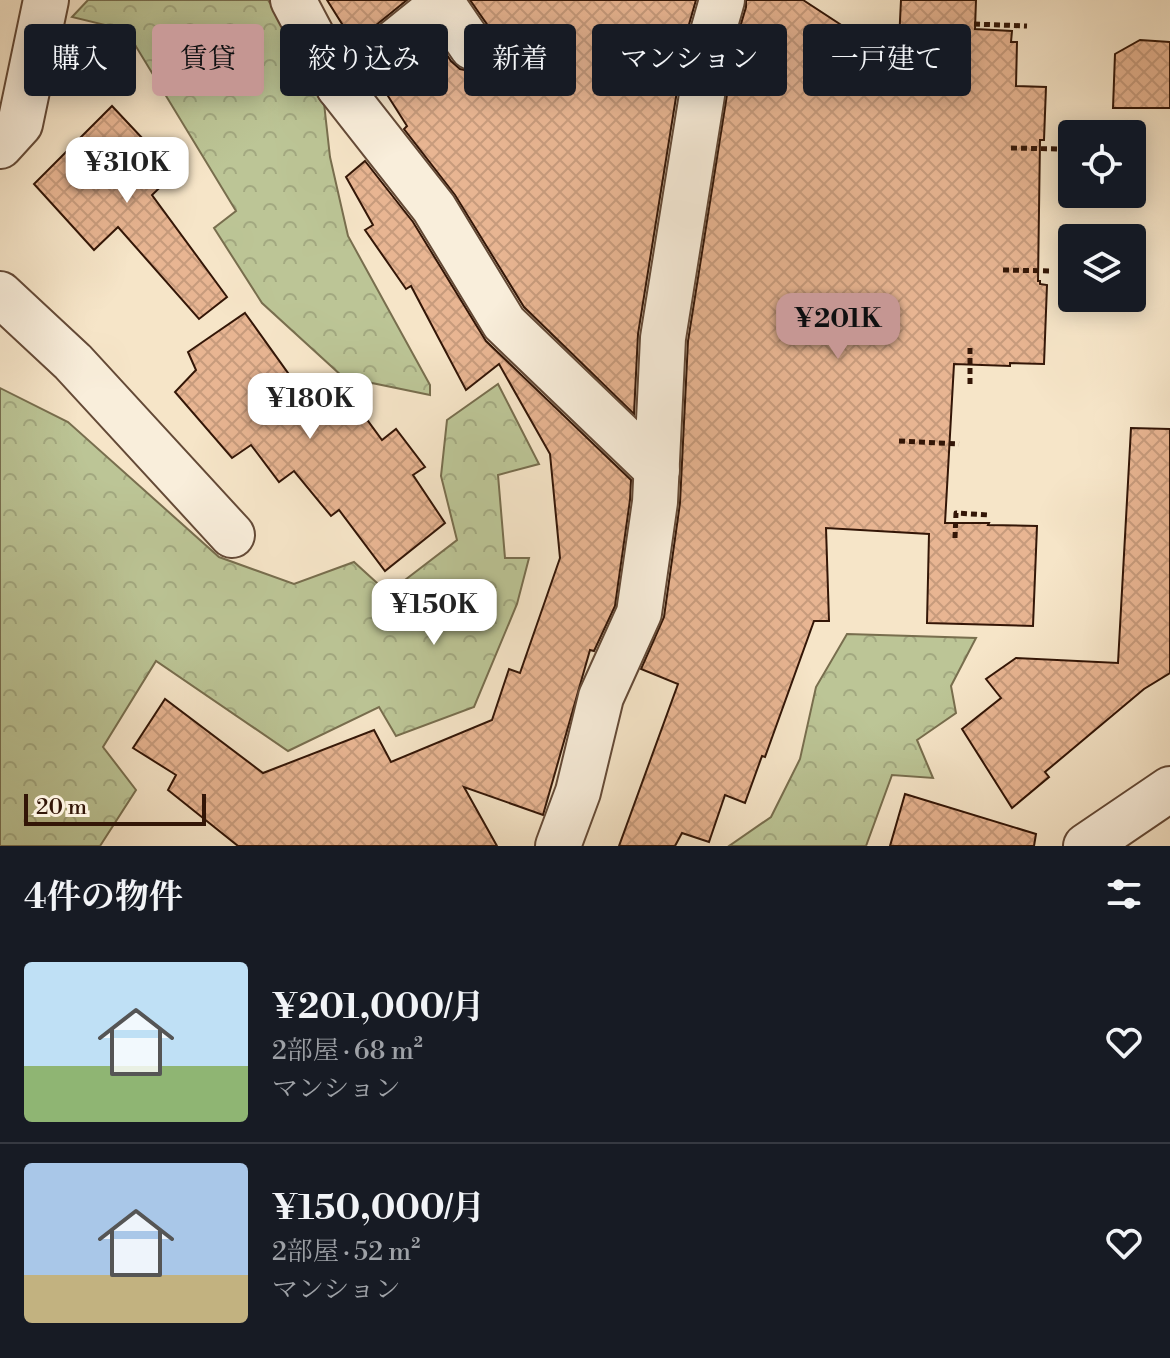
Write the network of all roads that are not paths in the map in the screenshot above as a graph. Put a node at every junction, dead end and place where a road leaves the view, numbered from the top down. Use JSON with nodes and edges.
{"nodes":[{"id":1,"x":46,"y":0,"type":"edge"},
{"id":2,"x":293,"y":0,"type":"edge"},
{"id":3,"x":722,"y":0,"type":"edge"},
{"id":4,"x":441,"y":2,"type":"edge"},
{"id":5,"x":306,"y":24,"type":"edge"},
{"id":6,"x":415,"y":24,"type":"edge"},
{"id":7,"x":464,"y":35,"type":"edge"},
{"id":8,"x":346,"y":96,"type":"edge"},
{"id":9,"x":2,"y":142,"type":"edge"},
{"id":10,"x":0,"y":294,"type":"edge"},
{"id":11,"x":657,"y":470,"type":"junction"},
{"id":12,"x":232,"y":535,"type":"dead end"},
{"id":13,"x":1170,"y":789,"type":"edge"},
{"id":14,"x":558,"y":846,"type":"edge"},
{"id":15,"x":1086,"y":846,"type":"edge"}],
"edges":[{"from":1,"to":9,"type":"street"},
{"from":2,"to":5,"type":"street"},
{"from":3,"to":11,"type":"street"},
{"from":4,"to":6,"type":"street"},
{"from":4,"to":7,"type":"street"},
{"from":8,"to":11,"type":"street"},
{"from":10,"to":12,"type":"street"},
{"from":11,"to":14,"type":"street"},
{"from":13,"to":15,"type":"street"}]}
